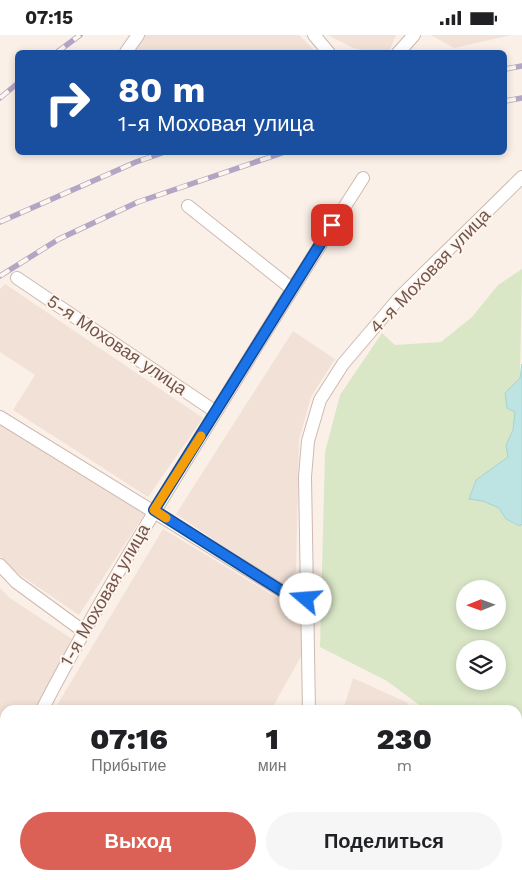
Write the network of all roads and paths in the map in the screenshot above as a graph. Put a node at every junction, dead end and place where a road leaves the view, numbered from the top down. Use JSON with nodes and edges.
{"nodes":[{"id":1,"x":138,"y":35,"type":"edge"},
{"id":2,"x":314,"y":35,"type":"edge"},
{"id":3,"x":414,"y":35,"type":"edge"},
{"id":4,"x":127,"y":50,"type":"edge"},
{"id":5,"x":326,"y":50,"type":"edge"},
{"id":6,"x":401,"y":50,"type":"edge"},
{"id":7,"x":522,"y":177,"type":"edge"},
{"id":8,"x":363,"y":178,"type":"dead end"},
{"id":9,"x":188,"y":206,"type":"dead end"},
{"id":10,"x":17,"y":278,"type":"dead end"},
{"id":11,"x":291,"y":288,"type":"junction"},
{"id":12,"x":216,"y":412,"type":"junction"},
{"id":13,"x":0,"y":417,"type":"edge"},
{"id":14,"x":154,"y":510,"type":"junction"},
{"id":15,"x":0,"y":565,"type":"edge"},
{"id":16,"x":306,"y":599,"type":"junction"},
{"id":17,"x":83,"y":631,"type":"junction"},
{"id":18,"x":45,"y":705,"type":"edge"},
{"id":19,"x":309,"y":705,"type":"edge"}],
"edges":[{"from":1,"to":4,"type":"street"},
{"from":2,"to":5,"type":"street"},
{"from":3,"to":6,"type":"street"},
{"from":7,"to":16,"type":"street","name":"4-я Моховая улица"},
{"from":8,"to":11,"type":"street","name":"1-я Моховая улица"},
{"from":9,"to":11,"type":"street"},
{"from":10,"to":12,"type":"street","name":"5-я Моховая улица"},
{"from":11,"to":12,"type":"street","name":"1-я Моховая улица"},
{"from":12,"to":14,"type":"street","name":"1-я Моховая улица"},
{"from":13,"to":14,"type":"street"},
{"from":14,"to":16,"type":"street"},
{"from":14,"to":17,"type":"street","name":"1-я Моховая улица"},
{"from":15,"to":17,"type":"street"},
{"from":16,"to":19,"type":"street","name":"4-я Моховая улица"},
{"from":17,"to":18,"type":"street","name":"1-я Моховая улица"}]}
